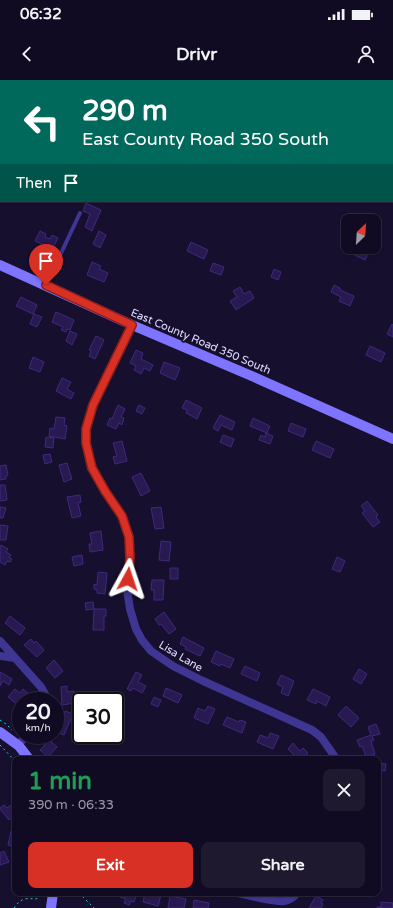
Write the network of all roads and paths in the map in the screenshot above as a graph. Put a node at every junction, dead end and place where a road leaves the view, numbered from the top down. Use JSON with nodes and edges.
{"nodes":[{"id":1,"x":80,"y":213,"type":"dead end"},
{"id":2,"x":0,"y":265,"type":"edge"},
{"id":3,"x":46,"y":285,"type":"junction"},
{"id":4,"x":132,"y":325,"type":"junction"},
{"id":5,"x":393,"y":439,"type":"edge"},
{"id":6,"x":0,"y":642,"type":"edge"},
{"id":7,"x":0,"y":656,"type":"edge"},
{"id":8,"x":15,"y":658,"type":"junction"},
{"id":9,"x":44,"y":692,"type":"edge"},
{"id":10,"x":0,"y":720,"type":"edge"},
{"id":11,"x":12,"y":731,"type":"edge"},
{"id":12,"x":0,"y":732,"type":"edge"},
{"id":13,"x":0,"y":745,"type":"edge"},
{"id":14,"x":17,"y":745,"type":"joint"},
{"id":15,"x":26,"y":756,"type":"edge"},
{"id":16,"x":334,"y":756,"type":"edge"},
{"id":17,"x":12,"y":758,"type":"edge"},
{"id":18,"x":41,"y":896,"type":"edge"},
{"id":19,"x":53,"y":896,"type":"edge"},
{"id":20,"x":82,"y":896,"type":"edge"},
{"id":21,"x":251,"y":896,"type":"edge"},
{"id":22,"x":294,"y":896,"type":"edge"},
{"id":23,"x":14,"y":908,"type":"edge"},
{"id":24,"x":51,"y":908,"type":"edge"},
{"id":25,"x":94,"y":908,"type":"edge"}],
"edges":[{"from":1,"to":3,"type":"lane"},
{"from":2,"to":3,"type":"street","name":"East County Road 350 South"},
{"from":3,"to":4,"type":"street","name":"East County Road 350 South"},
{"from":4,"to":5,"type":"street","name":"East County Road 350 South"},
{"from":4,"to":16,"type":"street","name":"Lisa Lane"},
{"from":6,"to":8,"type":"street"},
{"from":7,"to":8,"type":"street"},
{"from":8,"to":9,"type":"street"},
{"from":10,"to":11,"type":"path"},
{"from":12,"to":14,"type":"street"},
{"from":13,"to":17,"type":"path"},
{"from":14,"to":15,"type":"street"},
{"from":18,"to":23,"type":"path"},
{"from":19,"to":24,"type":"street"},
{"from":20,"to":25,"type":"path"},
{"from":21,"to":22,"type":"street"}]}
